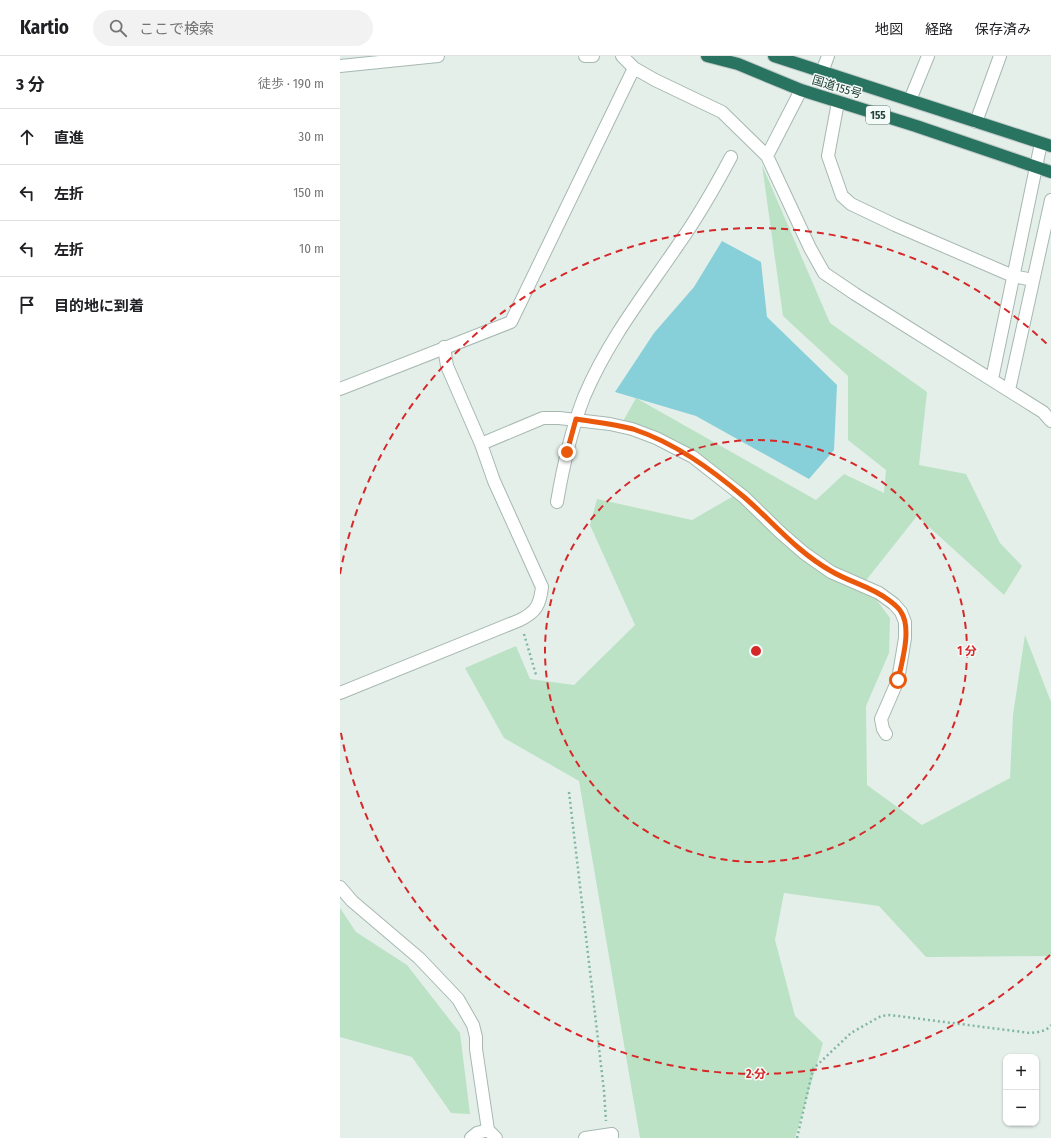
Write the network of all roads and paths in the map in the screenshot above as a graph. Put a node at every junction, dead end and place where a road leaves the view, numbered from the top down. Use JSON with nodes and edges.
{"nodes":[{"id":1,"x":438,"y":56,"type":"edge"},
{"id":2,"x":585,"y":56,"type":"edge"},
{"id":3,"x":593,"y":56,"type":"edge"},
{"id":4,"x":622,"y":56,"type":"edge"},
{"id":5,"x":707,"y":56,"type":"edge"},
{"id":6,"x":774,"y":56,"type":"edge"},
{"id":7,"x":828,"y":56,"type":"edge"},
{"id":8,"x":928,"y":56,"type":"edge"},
{"id":9,"x":1000,"y":56,"type":"edge"},
{"id":10,"x":340,"y":66,"type":"edge"},
{"id":11,"x":634,"y":68,"type":"junction"},
{"id":12,"x":822,"y":72,"type":"junction"},
{"id":13,"x":801,"y":90,"type":"junction"},
{"id":14,"x":910,"y":100,"type":"junction"},
{"id":15,"x":838,"y":102,"type":"junction"},
{"id":16,"x":976,"y":122,"type":"junction"},
{"id":17,"x":1046,"y":144,"type":"edge"},
{"id":18,"x":767,"y":156,"type":"junction"},
{"id":19,"x":731,"y":157,"type":"dead end"},
{"id":20,"x":1036,"y":167,"type":"junction"},
{"id":21,"x":1051,"y":172,"type":"edge"},
{"id":22,"x":1051,"y":200,"type":"edge"},
{"id":23,"x":1013,"y":276,"type":"junction"},
{"id":24,"x":1033,"y":280,"type":"junction"},
{"id":25,"x":444,"y":348,"type":"junction"},
{"id":26,"x":992,"y":379,"type":"junction"},
{"id":27,"x":340,"y":389,"type":"edge"},
{"id":28,"x":1009,"y":390,"type":"junction"},
{"id":29,"x":576,"y":419,"type":"junction"},
{"id":30,"x":1051,"y":422,"type":"edge"},
{"id":31,"x":481,"y":444,"type":"junction"},
{"id":32,"x":558,"y":502,"type":"dead end"},
{"id":33,"x":520,"y":620,"type":"junction"},
{"id":34,"x":536,"y":676,"type":"dead end"},
{"id":35,"x":340,"y":693,"type":"edge"},
{"id":36,"x":886,"y":734,"type":"dead end"},
{"id":37,"x":569,"y":792,"type":"dead end"},
{"id":38,"x":340,"y":887,"type":"edge"},
{"id":39,"x":1051,"y":1025,"type":"edge"},
{"id":40,"x":492,"y":1134,"type":"edge"},
{"id":41,"x":610,"y":1136,"type":"edge"},
{"id":42,"x":471,"y":1138,"type":"edge"},
{"id":43,"x":586,"y":1138,"type":"edge"},
{"id":44,"x":797,"y":1138,"type":"edge"}],
"edges":[{"from":1,"to":10,"type":"street"},
{"from":2,"to":3,"type":"street"},
{"from":4,"to":11,"type":"street"},
{"from":5,"to":13,"type":"highway","name":"国道155号","number":"155"},
{"from":6,"to":12,"type":"highway","name":"国道155号","number":"155"},
{"from":7,"to":12,"type":"street"},
{"from":8,"to":14,"type":"street"},
{"from":9,"to":16,"type":"street"},
{"from":11,"to":18,"type":"street"},
{"from":11,"to":25,"type":"street"},
{"from":12,"to":14,"type":"highway","name":"国道155号","number":"155"},
{"from":13,"to":15,"type":"highway","name":"国道155号","number":"155"},
{"from":13,"to":18,"type":"street"},
{"from":14,"to":16,"type":"highway","name":"国道155号","number":"155"},
{"from":15,"to":20,"type":"highway","name":"国道155号","number":"155"},
{"from":15,"to":23,"type":"street"},
{"from":16,"to":17,"type":"highway","name":"国道155号","number":"155"},
{"from":17,"to":20,"type":"street"},
{"from":18,"to":26,"type":"street"},
{"from":19,"to":29,"type":"street"},
{"from":20,"to":21,"type":"highway","name":"国道155号","number":"155"},
{"from":20,"to":23,"type":"street"},
{"from":22,"to":24,"type":"street"},
{"from":23,"to":24,"type":"street"},
{"from":23,"to":26,"type":"street"},
{"from":24,"to":28,"type":"street"},
{"from":25,"to":27,"type":"street"},
{"from":25,"to":31,"type":"street"},
{"from":26,"to":28,"type":"street"},
{"from":28,"to":30,"type":"street"},
{"from":29,"to":31,"type":"street"},
{"from":29,"to":32,"type":"street"},
{"from":29,"to":36,"type":"street"},
{"from":31,"to":33,"type":"street"},
{"from":33,"to":34,"type":"path"},
{"from":33,"to":35,"type":"street"},
{"from":37,"to":41,"type":"path"},
{"from":38,"to":40,"type":"street"},
{"from":39,"to":44,"type":"path"},
{"from":40,"to":42,"type":"street"},
{"from":41,"to":43,"type":"street"}]}
